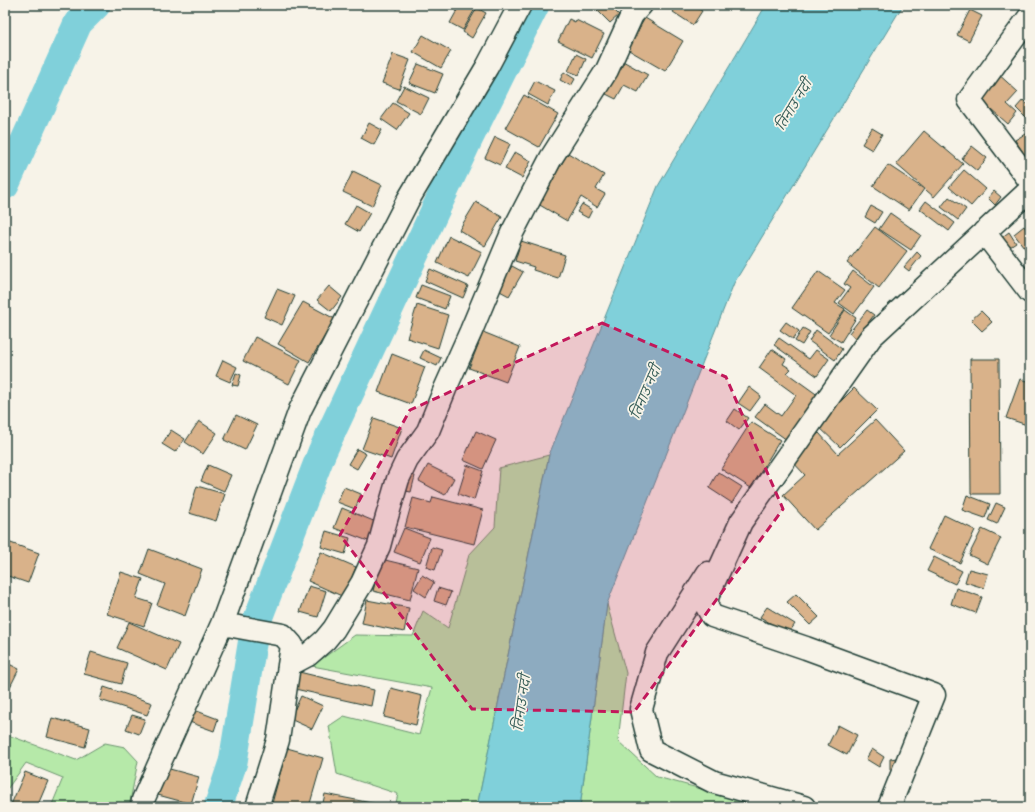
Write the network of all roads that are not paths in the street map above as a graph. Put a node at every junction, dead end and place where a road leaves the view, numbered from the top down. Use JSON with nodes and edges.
{"nodes":[{"id":1,"x":520,"y":5,"type":"edge"},
{"id":2,"x":641,"y":5,"type":"edge"},
{"id":3,"x":1030,"y":16,"type":"edge"},
{"id":4,"x":1030,"y":181,"type":"edge"},
{"id":5,"x":1030,"y":190,"type":"edge"},
{"id":6,"x":984,"y":232,"type":"junction"},
{"id":7,"x":1030,"y":292,"type":"edge"},
{"id":8,"x":741,"y":522,"type":"junction"},
{"id":9,"x":222,"y":624,"type":"junction"},
{"id":10,"x":290,"y":655,"type":"junction"},
{"id":11,"x":142,"y":807,"type":"edge"},
{"id":12,"x":257,"y":807,"type":"edge"},
{"id":13,"x":804,"y":807,"type":"edge"},
{"id":14,"x":889,"y":807,"type":"edge"}],
"edges":[{"from":1,"to":9,"type":"street"},
{"from":2,"to":10,"type":"street"},
{"from":3,"to":4,"type":"street"},
{"from":5,"to":6,"type":"street"},
{"from":6,"to":7,"type":"street"},
{"from":6,"to":8,"type":"street"},
{"from":8,"to":13,"type":"street"},
{"from":8,"to":14,"type":"street"},
{"from":9,"to":10,"type":"street"},
{"from":9,"to":11,"type":"street"},
{"from":10,"to":12,"type":"street"}]}
